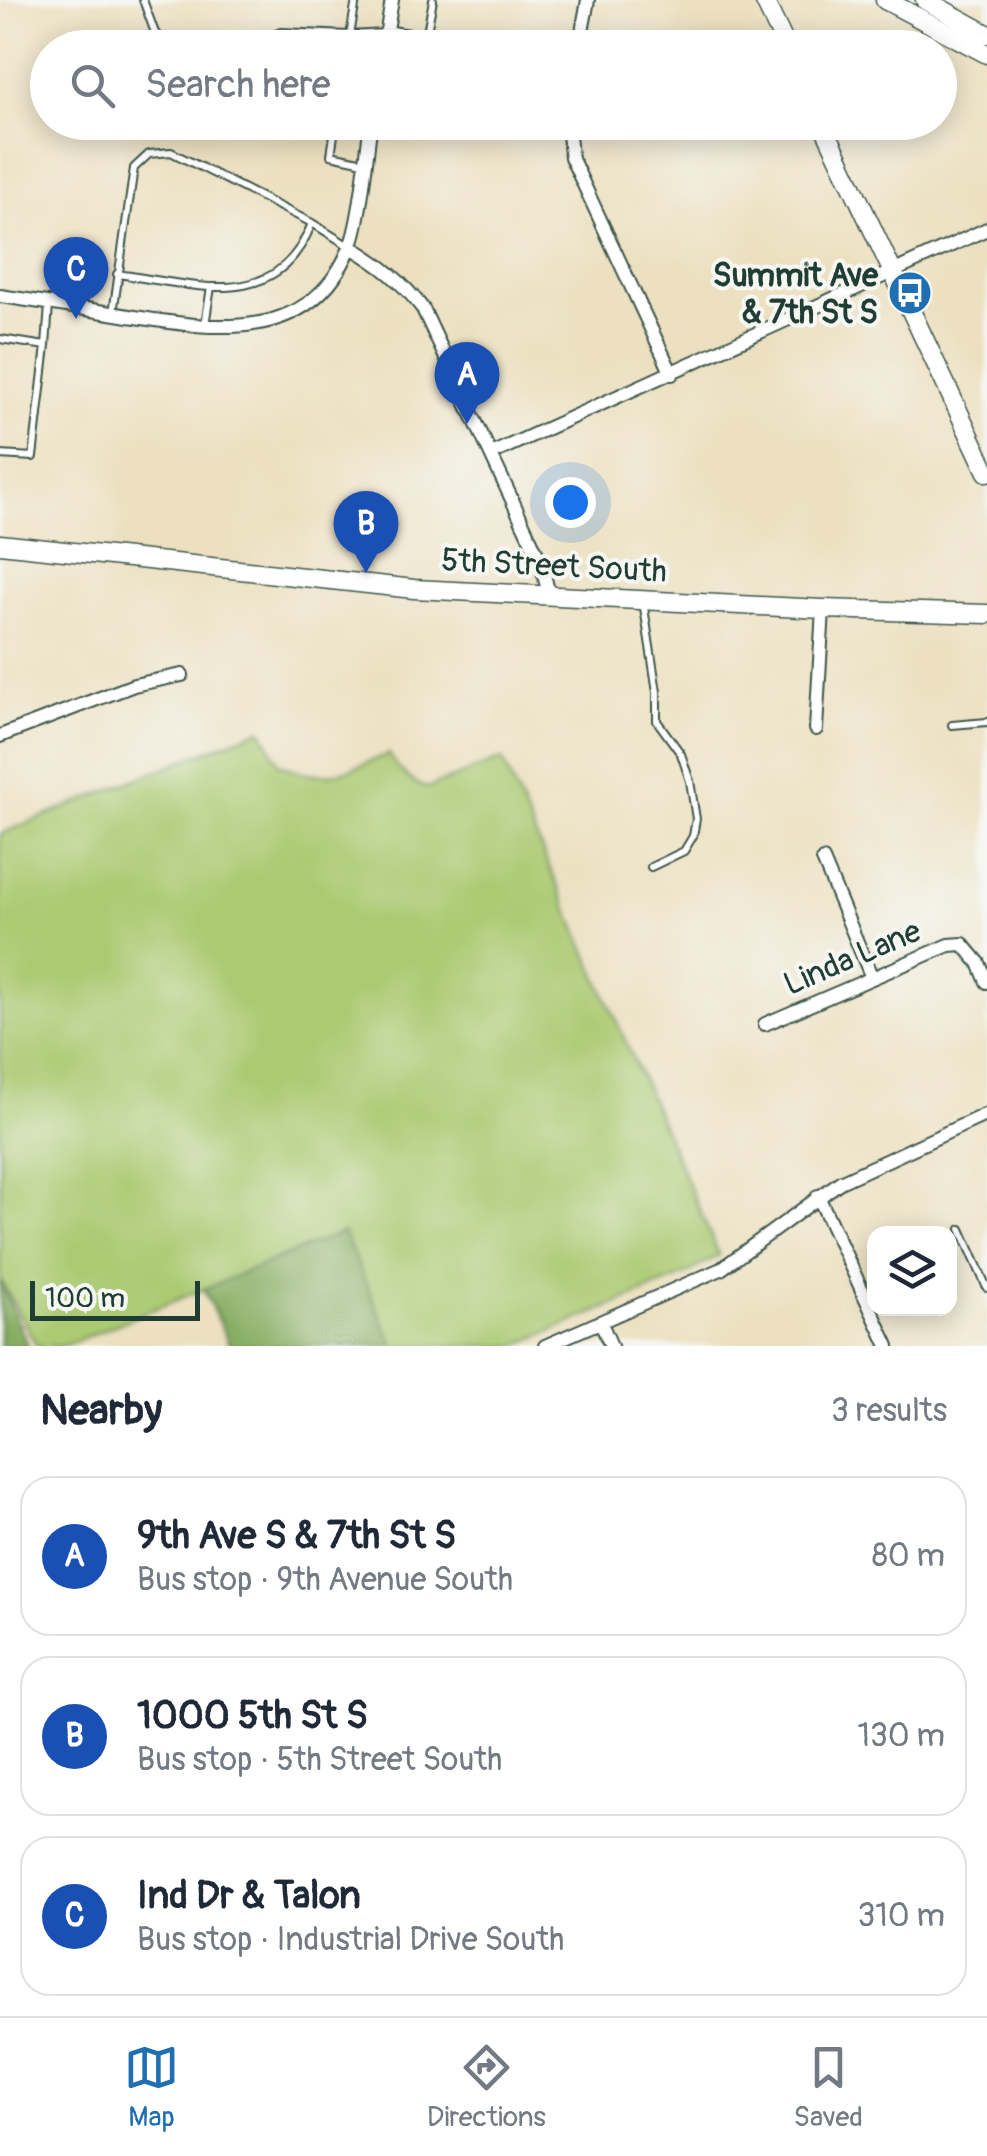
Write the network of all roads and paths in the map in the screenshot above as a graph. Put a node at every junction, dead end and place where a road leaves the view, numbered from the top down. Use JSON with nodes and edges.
{"nodes":[{"id":1,"x":144,"y":0,"type":"edge"},
{"id":2,"x":356,"y":0,"type":"edge"},
{"id":3,"x":392,"y":0,"type":"edge"},
{"id":4,"x":432,"y":0,"type":"edge"},
{"id":5,"x":588,"y":0,"type":"edge"},
{"id":6,"x":885,"y":0,"type":"edge"},
{"id":7,"x":925,"y":0,"type":"edge"},
{"id":8,"x":770,"y":6,"type":"edge"},
{"id":9,"x":155,"y":30,"type":"edge"},
{"id":10,"x":351,"y":30,"type":"edge"},
{"id":11,"x":386,"y":30,"type":"edge"},
{"id":12,"x":426,"y":30,"type":"edge"},
{"id":13,"x":582,"y":30,"type":"edge"},
{"id":14,"x":780,"y":30,"type":"edge"},
{"id":15,"x":942,"y":30,"type":"edge"},
{"id":16,"x":987,"y":34,"type":"edge"},
{"id":17,"x":957,"y":38,"type":"edge"},
{"id":18,"x":987,"y":54,"type":"edge"},
{"id":19,"x":333,"y":140,"type":"edge"},
{"id":20,"x":368,"y":140,"type":"edge"},
{"id":21,"x":570,"y":140,"type":"edge"},
{"id":22,"x":830,"y":140,"type":"edge"},
{"id":23,"x":365,"y":162,"type":"junction"},
{"id":24,"x":312,"y":223,"type":"junction"},
{"id":25,"x":987,"y":229,"type":"edge"},
{"id":26,"x":350,"y":247,"type":"junction"},
{"id":27,"x":892,"y":273,"type":"junction"},
{"id":28,"x":118,"y":274,"type":"junction"},
{"id":29,"x":211,"y":287,"type":"junction"},
{"id":30,"x":0,"y":296,"type":"edge"},
{"id":31,"x":49,"y":303,"type":"junction"},
{"id":32,"x":113,"y":313,"type":"junction"},
{"id":33,"x":205,"y":328,"type":"junction"},
{"id":34,"x":0,"y":339,"type":"edge"},
{"id":35,"x":46,"y":346,"type":"junction"},
{"id":36,"x":672,"y":374,"type":"junction"},
{"id":37,"x":491,"y":454,"type":"junction"},
{"id":38,"x":0,"y":455,"type":"edge"},
{"id":39,"x":987,"y":472,"type":"edge"},
{"id":40,"x":0,"y":544,"type":"edge"},
{"id":41,"x":549,"y":596,"type":"junction"},
{"id":42,"x":642,"y":600,"type":"junction"},
{"id":43,"x":823,"y":609,"type":"junction"},
{"id":44,"x":987,"y":614,"type":"edge"},
{"id":45,"x":182,"y":675,"type":"dead end"},
{"id":46,"x":987,"y":722,"type":"edge"},
{"id":47,"x":952,"y":725,"type":"dead end"},
{"id":48,"x":816,"y":729,"type":"dead end"},
{"id":49,"x":0,"y":736,"type":"edge"},
{"id":50,"x":823,"y":860,"type":"dead end"},
{"id":51,"x":651,"y":867,"type":"dead end"},
{"id":52,"x":872,"y":978,"type":"junction"},
{"id":53,"x":987,"y":982,"type":"edge"},
{"id":54,"x":765,"y":1024,"type":"dead end"},
{"id":55,"x":987,"y":1114,"type":"edge"},
{"id":56,"x":818,"y":1196,"type":"junction"},
{"id":57,"x":961,"y":1230,"type":"dead end"},
{"id":58,"x":987,"y":1288,"type":"edge"},
{"id":59,"x":601,"y":1323,"type":"junction"},
{"id":60,"x":546,"y":1346,"type":"edge"},
{"id":61,"x":611,"y":1346,"type":"edge"},
{"id":62,"x":888,"y":1346,"type":"edge"}],
"edges":[{"from":1,"to":9,"type":"lane"},
{"from":2,"to":10,"type":"lane"},
{"from":3,"to":11,"type":"street"},
{"from":4,"to":12,"type":"lane"},
{"from":5,"to":13,"type":"street"},
{"from":6,"to":15,"type":"street"},
{"from":7,"to":16,"type":"street"},
{"from":8,"to":14,"type":"street"},
{"from":17,"to":18,"type":"street"},
{"from":19,"to":23,"type":"lane"},
{"from":20,"to":23,"type":"street"},
{"from":21,"to":36,"type":"street"},
{"from":22,"to":27,"type":"street"},
{"from":23,"to":26,"type":"street"},
{"from":24,"to":26,"type":"lane"},
{"from":24,"to":28,"type":"lane"},
{"from":24,"to":29,"type":"lane"},
{"from":25,"to":27,"type":"street"},
{"from":26,"to":33,"type":"street"},
{"from":26,"to":37,"type":"street"},
{"from":27,"to":36,"type":"street"},
{"from":27,"to":39,"type":"street"},
{"from":28,"to":29,"type":"lane"},
{"from":28,"to":32,"type":"lane"},
{"from":29,"to":33,"type":"lane"},
{"from":30,"to":31,"type":"street"},
{"from":31,"to":32,"type":"street"},
{"from":31,"to":35,"type":"lane"},
{"from":32,"to":33,"type":"street"},
{"from":34,"to":35,"type":"lane"},
{"from":35,"to":38,"type":"lane"},
{"from":36,"to":37,"type":"street"},
{"from":37,"to":41,"type":"street"},
{"from":40,"to":41,"type":"street","name":"5th Street South"},
{"from":41,"to":42,"type":"street","name":"5th Street South"},
{"from":42,"to":43,"type":"street","name":"5th Street South"},
{"from":42,"to":51,"type":"lane"},
{"from":43,"to":44,"type":"street","name":"5th Street South"},
{"from":43,"to":48,"type":"street"},
{"from":45,"to":49,"type":"street"},
{"from":46,"to":47,"type":"lane"},
{"from":50,"to":52,"type":"street"},
{"from":52,"to":53,"type":"street","name":"Linda Lane"},
{"from":52,"to":54,"type":"street","name":"Linda Lane"},
{"from":55,"to":56,"type":"street"},
{"from":56,"to":59,"type":"street"},
{"from":56,"to":62,"type":"street"},
{"from":57,"to":58,"type":"lane"},
{"from":59,"to":60,"type":"street"},
{"from":59,"to":61,"type":"street"}]}
